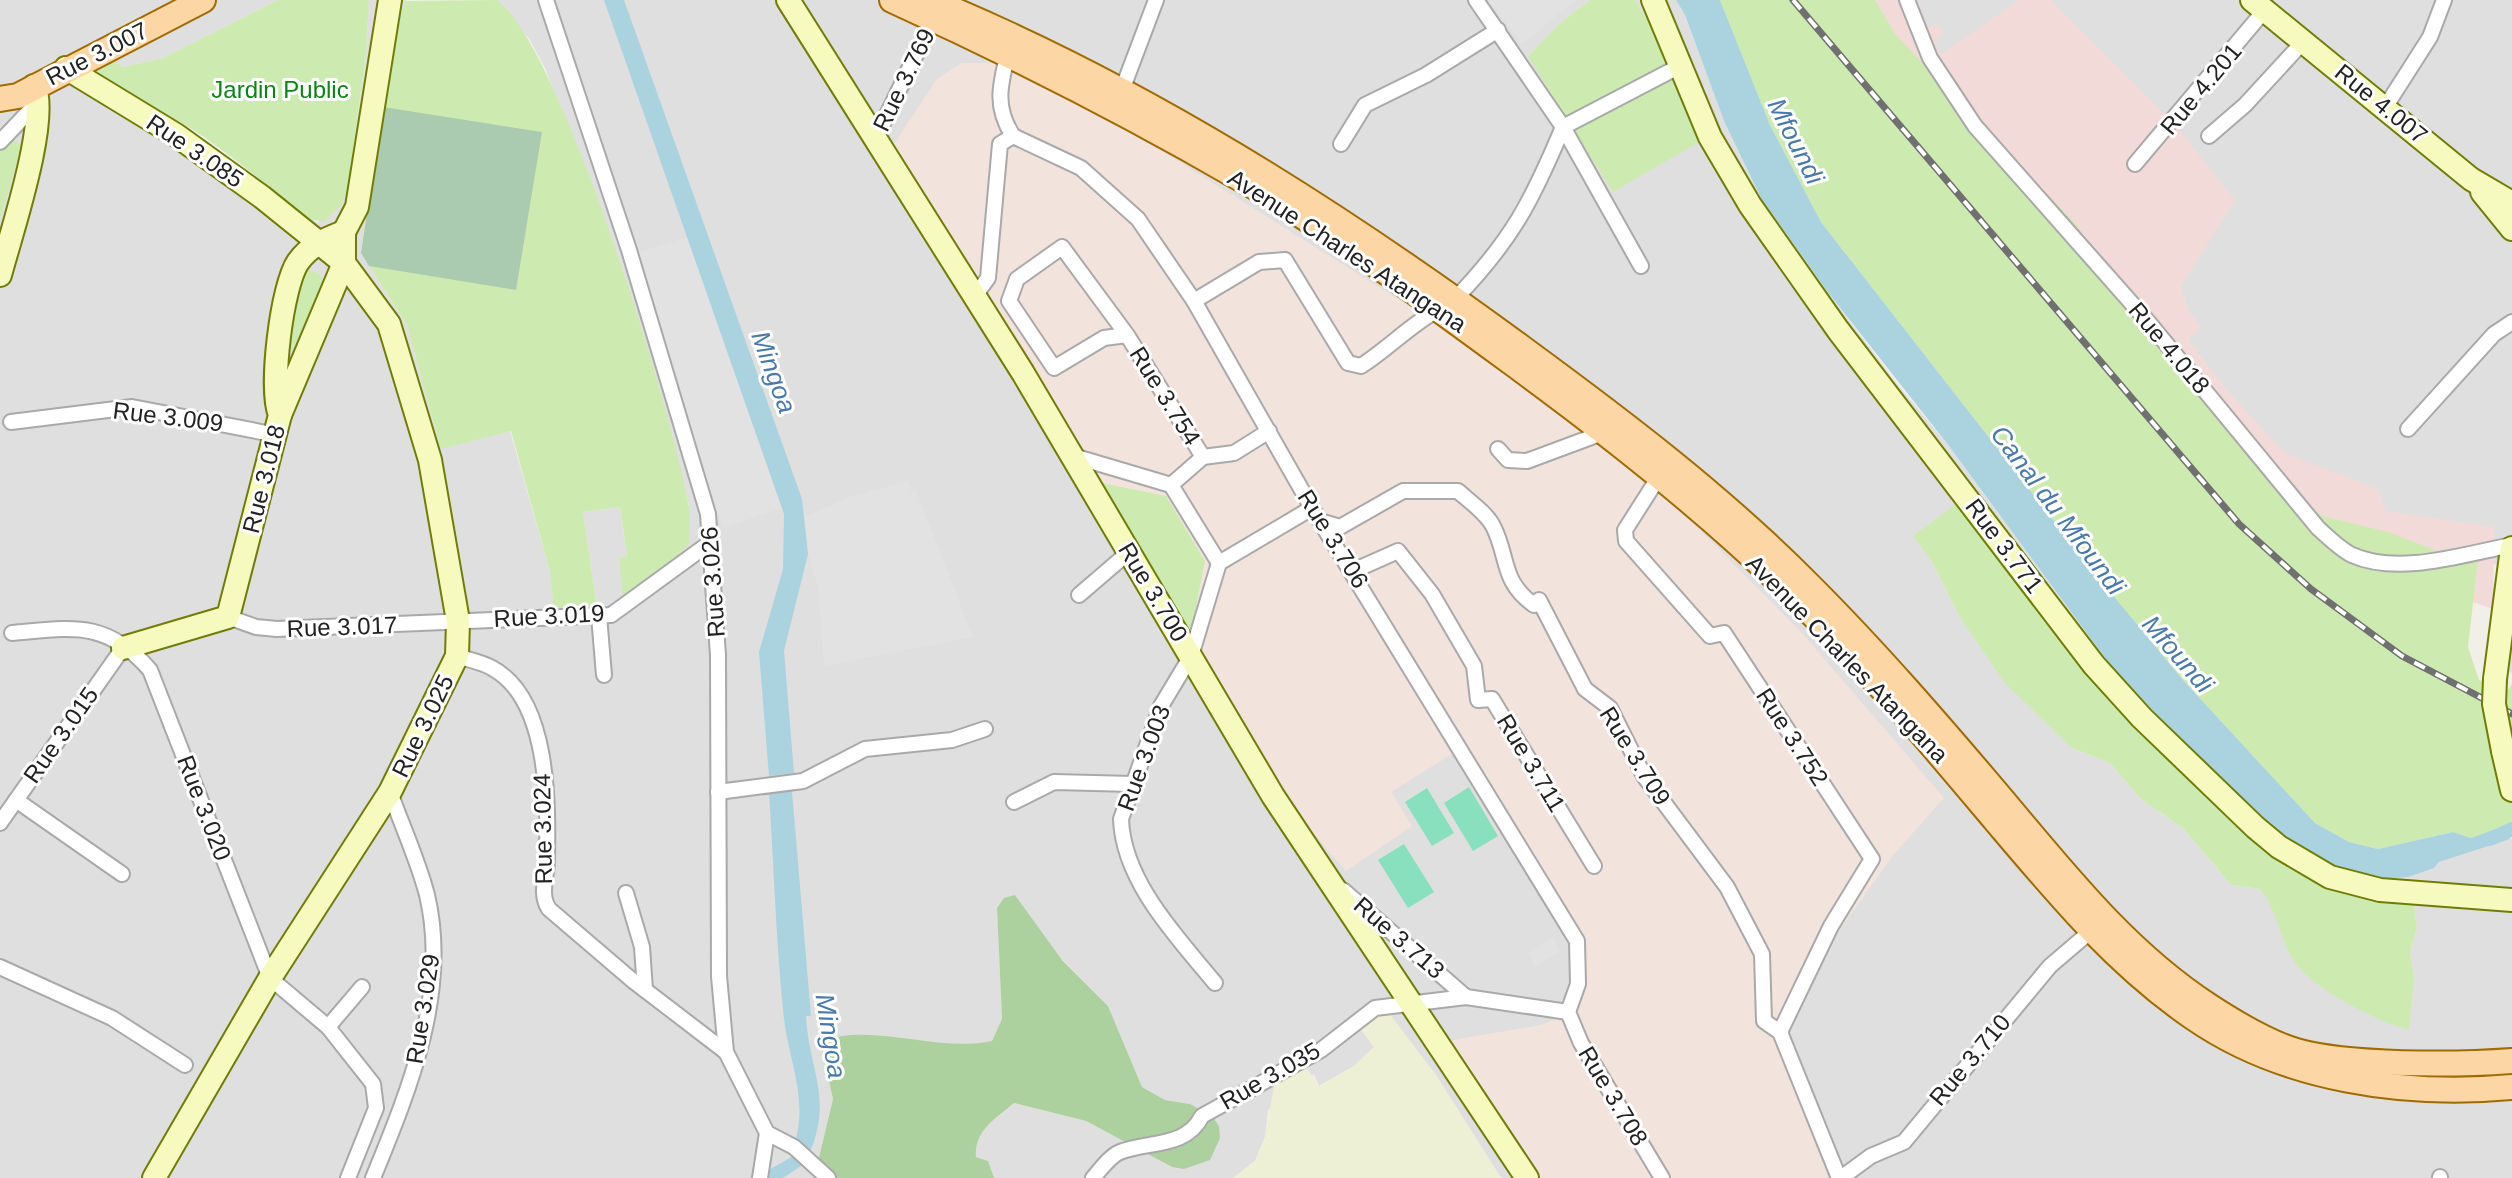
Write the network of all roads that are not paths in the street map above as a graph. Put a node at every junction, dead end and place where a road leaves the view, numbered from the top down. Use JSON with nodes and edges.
{"nodes":[{"id":1,"x":203,"y":0,"type":"edge"},
{"id":2,"x":390,"y":0,"type":"edge"},
{"id":3,"x":546,"y":0,"type":"edge"},
{"id":4,"x":777,"y":0,"type":"edge"},
{"id":5,"x":788,"y":0,"type":"edge"},
{"id":6,"x":892,"y":0,"type":"edge"},
{"id":7,"x":1156,"y":0,"type":"edge"},
{"id":8,"x":1476,"y":0,"type":"edge"},
{"id":9,"x":1653,"y":0,"type":"edge"},
{"id":10,"x":1907,"y":0,"type":"edge"},
{"id":11,"x":2444,"y":0,"type":"edge"},
{"id":12,"x":2258,"y":6,"type":"edge"},
{"id":13,"x":931,"y":9,"type":"edge"},
{"id":14,"x":800,"y":21,"type":"junction"},
{"id":15,"x":1498,"y":30,"type":"junction"},
{"id":16,"x":2303,"y":42,"type":"junction"},
{"id":17,"x":1008,"y":53,"type":"junction"},
{"id":18,"x":1680,"y":66,"type":"junction"},
{"id":19,"x":66,"y":68,"type":"junction"},
{"id":20,"x":0,"y":81,"type":"edge"},
{"id":21,"x":36,"y":94,"type":"junction"},
{"id":22,"x":0,"y":99,"type":"edge"},
{"id":23,"x":1118,"y":100,"type":"junction"},
{"id":24,"x":2386,"y":106,"type":"junction"},
{"id":25,"x":1563,"y":127,"type":"junction"},
{"id":26,"x":1013,"y":136,"type":"junction"},
{"id":27,"x":2209,"y":136,"type":"dead end"},
{"id":28,"x":875,"y":140,"type":"junction"},
{"id":29,"x":0,"y":142,"type":"edge"},
{"id":30,"x":1341,"y":144,"type":"dead end"},
{"id":31,"x":2135,"y":164,"type":"dead end"},
{"id":32,"x":2471,"y":179,"type":"junction"},
{"id":33,"x":2512,"y":203,"type":"edge"},
{"id":34,"x":2512,"y":229,"type":"edge"},
{"id":35,"x":344,"y":232,"type":"junction"},
{"id":36,"x":318,"y":243,"type":"junction"},
{"id":37,"x":344,"y":263,"type":"junction"},
{"id":38,"x":1641,"y":266,"type":"dead end"},
{"id":39,"x":0,"y":275,"type":"edge"},
{"id":40,"x":975,"y":296,"type":"junction"},
{"id":41,"x":1194,"y":301,"type":"junction"},
{"id":42,"x":1447,"y":304,"type":"junction"},
{"id":43,"x":2512,"y":322,"type":"edge"},
{"id":44,"x":1127,"y":335,"type":"junction"},
{"id":45,"x":11,"y":422,"type":"dead end"},
{"id":46,"x":278,"y":425,"type":"junction"},
{"id":47,"x":2408,"y":429,"type":"dead end"},
{"id":48,"x":1269,"y":431,"type":"junction"},
{"id":49,"x":1605,"y":432,"type":"junction"},
{"id":50,"x":1498,"y":449,"type":"dead end"},
{"id":51,"x":1069,"y":454,"type":"junction"},
{"id":52,"x":1203,"y":457,"type":"junction"},
{"id":53,"x":1660,"y":475,"type":"junction"},
{"id":54,"x":1171,"y":485,"type":"junction"},
{"id":55,"x":1312,"y":508,"type":"junction"},
{"id":56,"x":1323,"y":522,"type":"junction"},
{"id":57,"x":711,"y":542,"type":"junction"},
{"id":58,"x":2512,"y":546,"type":"edge"},
{"id":59,"x":1129,"y":552,"type":"junction"},
{"id":60,"x":1219,"y":563,"type":"junction"},
{"id":61,"x":1353,"y":571,"type":"junction"},
{"id":62,"x":1079,"y":595,"type":"dead end"},
{"id":63,"x":599,"y":616,"type":"junction"},
{"id":64,"x":228,"y":617,"type":"junction"},
{"id":65,"x":458,"y":621,"type":"junction"},
{"id":66,"x":12,"y":633,"type":"dead end"},
{"id":67,"x":123,"y":648,"type":"junction"},
{"id":68,"x":457,"y":656,"type":"junction"},
{"id":69,"x":1191,"y":656,"type":"junction"},
{"id":70,"x":2501,"y":673,"type":"edge"},
{"id":71,"x":604,"y":675,"type":"dead end"},
{"id":72,"x":985,"y":729,"type":"dead end"},
{"id":73,"x":1133,"y":784,"type":"junction"},
{"id":74,"x":2512,"y":790,"type":"edge"},
{"id":75,"x":390,"y":792,"type":"junction"},
{"id":76,"x":718,"y":792,"type":"junction"},
{"id":77,"x":16,"y":800,"type":"junction"},
{"id":78,"x":1014,"y":802,"type":"dead end"},
{"id":79,"x":0,"y":823,"type":"edge"},
{"id":80,"x":1594,"y":866,"type":"dead end"},
{"id":81,"x":122,"y":874,"type":"dead end"},
{"id":82,"x":1331,"y":878,"type":"junction"},
{"id":83,"x":626,"y":893,"type":"dead end"},
{"id":84,"x":2512,"y":900,"type":"edge"},
{"id":85,"x":2091,"y":931,"type":"junction"},
{"id":86,"x":0,"y":967,"type":"edge"},
{"id":87,"x":270,"y":978,"type":"junction"},
{"id":88,"x":1215,"y":983,"type":"dead end"},
{"id":89,"x":362,"y":987,"type":"dead end"},
{"id":90,"x":645,"y":990,"type":"junction"},
{"id":91,"x":1466,"y":997,"type":"junction"},
{"id":92,"x":1413,"y":1003,"type":"junction"},
{"id":93,"x":1568,"y":1012,"type":"junction"},
{"id":94,"x":328,"y":1027,"type":"junction"},
{"id":95,"x":1780,"y":1032,"type":"junction"},
{"id":96,"x":726,"y":1052,"type":"junction"},
{"id":97,"x":2512,"y":1061,"type":"edge"},
{"id":98,"x":185,"y":1065,"type":"dead end"},
{"id":99,"x":2512,"y":1076,"type":"edge"},
{"id":100,"x":2380,"y":1084,"type":"junction"},
{"id":101,"x":2512,"y":1087,"type":"edge"},
{"id":102,"x":767,"y":1133,"type":"junction"},
{"id":103,"x":760,"y":1174,"type":"edge"},
{"id":104,"x":154,"y":1178,"type":"edge"},
{"id":105,"x":348,"y":1178,"type":"edge"},
{"id":106,"x":373,"y":1178,"type":"edge"},
{"id":107,"x":828,"y":1178,"type":"edge"},
{"id":108,"x":1093,"y":1178,"type":"edge"},
{"id":109,"x":1527,"y":1178,"type":"edge"},
{"id":110,"x":1662,"y":1178,"type":"edge"},
{"id":111,"x":1840,"y":1178,"type":"edge"}],
"edges":[{"from":1,"to":19,"type":"main road","name":"Rue 3.007"},
{"from":2,"to":35,"type":"main road"},
{"from":3,"to":57,"type":"street","name":"Rue 3.026"},
{"from":4,"to":14,"type":"main road"},
{"from":5,"to":14,"type":"main road","name":"Rue 3.700"},
{"from":6,"to":13,"type":"main road","name":"Avenue Charles Atangana"},
{"from":7,"to":23,"type":"street"},
{"from":8,"to":15,"type":"street"},
{"from":9,"to":18,"type":"main road","name":"Rue 3.771"},
{"from":10,"to":58,"type":"street","name":"Rue 4.018"},
{"from":11,"to":24,"type":"street"},
{"from":12,"to":16,"type":"main road","name":"Rue 4.007"},
{"from":12,"to":31,"type":"street","name":"Rue 4.201"},
{"from":13,"to":17,"type":"main road","name":"Avenue Charles Atangana"},
{"from":13,"to":23,"type":"main road","name":"Avenue Charles Atangana"},
{"from":13,"to":28,"type":"street","name":"Rue 3.769"},
{"from":14,"to":28,"type":"main road","name":"Rue 3.700"},
{"from":15,"to":25,"type":"street"},
{"from":15,"to":30,"type":"street"},
{"from":16,"to":24,"type":"main road","name":"Rue 4.007"},
{"from":16,"to":27,"type":"street"},
{"from":17,"to":23,"type":"main road","name":"Avenue Charles Atangana"},
{"from":17,"to":26,"type":"street"},
{"from":18,"to":25,"type":"street"},
{"from":18,"to":84,"type":"main road","name":"Rue 3.771"},
{"from":19,"to":21,"type":"main road","name":"Rue 3.007"},
{"from":19,"to":36,"type":"main road","name":"Rue 3.085"},
{"from":20,"to":21,"type":"main road","name":"Rue 3.007"},
{"from":21,"to":22,"type":"main road","name":"Rue 3.007"},
{"from":21,"to":29,"type":"street"},
{"from":21,"to":39,"type":"main road"},
{"from":23,"to":42,"type":"main road","name":"Avenue Charles Atangana"},
{"from":24,"to":32,"type":"main road","name":"Rue 4.007"},
{"from":25,"to":38,"type":"street"},
{"from":25,"to":42,"type":"street"},
{"from":26,"to":40,"type":"street"},
{"from":26,"to":41,"type":"street","name":"Rue 3.706"},
{"from":28,"to":40,"type":"main road","name":"Rue 3.700"},
{"from":32,"to":33,"type":"main road","name":"Rue 4.007"},
{"from":32,"to":34,"type":"main road"},
{"from":35,"to":36,"type":"main road"},
{"from":35,"to":37,"type":"main road"},
{"from":36,"to":37,"type":"main road","name":"Rue 3.085"},
{"from":36,"to":46,"type":"main road","name":"Rue 3.018"},
{"from":37,"to":46,"type":"main road"},
{"from":37,"to":65,"type":"main road","name":"Rue 3.025"},
{"from":40,"to":51,"type":"main road","name":"Rue 3.700"},
{"from":41,"to":42,"type":"street"},
{"from":41,"to":48,"type":"street","name":"Rue 3.706"},
{"from":42,"to":49,"type":"main road","name":"Avenue Charles Atangana"},
{"from":42,"to":97,"type":"main road","name":"Avenue Charles Atangana"},
{"from":43,"to":47,"type":"street"},
{"from":44,"to":44,"type":"street","name":"Rue 3.754"},
{"from":44,"to":52,"type":"street","name":"Rue 3.754"},
{"from":45,"to":46,"type":"street","name":"Rue 3.009"},
{"from":46,"to":64,"type":"main road","name":"Rue 3.018"},
{"from":48,"to":52,"type":"street"},
{"from":48,"to":55,"type":"street","name":"Rue 3.706"},
{"from":49,"to":50,"type":"street"},
{"from":49,"to":53,"type":"main road","name":"Avenue Charles Atangana"},
{"from":51,"to":54,"type":"street"},
{"from":51,"to":59,"type":"main road","name":"Rue 3.700"},
{"from":52,"to":54,"type":"street"},
{"from":53,"to":85,"type":"main road","name":"Avenue Charles Atangana"},
{"from":53,"to":95,"type":"street","name":"Rue 3.752"},
{"from":54,"to":60,"type":"street"},
{"from":55,"to":56,"type":"street","name":"Rue 3.706"},
{"from":55,"to":60,"type":"street"},
{"from":56,"to":61,"type":"street","name":"Rue 3.706"},
{"from":56,"to":95,"type":"street","name":"Rue 3.709"},
{"from":57,"to":63,"type":"street","name":"Rue 3.019"},
{"from":57,"to":76,"type":"street","name":"Rue 3.026"},
{"from":58,"to":70,"type":"main road"},
{"from":59,"to":62,"type":"street"},
{"from":59,"to":69,"type":"main road","name":"Rue 3.700"},
{"from":60,"to":69,"type":"street","name":"Rue 3.003"},
{"from":61,"to":80,"type":"street","name":"Rue 3.711"},
{"from":61,"to":93,"type":"street","name":"Rue 3.706"},
{"from":63,"to":65,"type":"street","name":"Rue 3.019"},
{"from":63,"to":71,"type":"street"},
{"from":64,"to":65,"type":"street","name":"Rue 3.017"},
{"from":64,"to":67,"type":"main road"},
{"from":65,"to":68,"type":"main road","name":"Rue 3.025"},
{"from":66,"to":67,"type":"street"},
{"from":67,"to":77,"type":"street","name":"Rue 3.015"},
{"from":67,"to":87,"type":"street","name":"Rue 3.020"},
{"from":68,"to":75,"type":"main road","name":"Rue 3.025"},
{"from":68,"to":90,"type":"street","name":"Rue 3.024"},
{"from":69,"to":73,"type":"street","name":"Rue 3.003"},
{"from":69,"to":82,"type":"main road","name":"Rue 3.700"},
{"from":70,"to":74,"type":"main road","bridge":true},
{"from":72,"to":76,"type":"street"},
{"from":73,"to":78,"type":"street"},
{"from":73,"to":88,"type":"street","name":"Rue 3.003"},
{"from":75,"to":87,"type":"main road","name":"Rue 3.025"},
{"from":75,"to":106,"type":"street","name":"Rue 3.029"},
{"from":76,"to":96,"type":"street","name":"Rue 3.026"},
{"from":77,"to":79,"type":"street","name":"Rue 3.015"},
{"from":77,"to":81,"type":"street"},
{"from":82,"to":91,"type":"street","name":"Rue 3.713"},
{"from":82,"to":92,"type":"main road","name":"Rue 3.700"},
{"from":83,"to":90,"type":"street"},
{"from":85,"to":100,"type":"main road","name":"Avenue Charles Atangana"},
{"from":85,"to":111,"type":"street","name":"Rue 3.710"},
{"from":86,"to":98,"type":"street"},
{"from":87,"to":94,"type":"street"},
{"from":87,"to":104,"type":"main road","name":"Rue 3.025"},
{"from":89,"to":94,"type":"street"},
{"from":90,"to":96,"type":"street","name":"Rue 3.024"},
{"from":91,"to":92,"type":"street"},
{"from":91,"to":93,"type":"street"},
{"from":92,"to":108,"type":"street","name":"Rue 3.035"},
{"from":92,"to":109,"type":"main road","name":"Rue 3.700"},
{"from":93,"to":110,"type":"street","name":"Rue 3.708"},
{"from":94,"to":105,"type":"street"},
{"from":95,"to":111,"type":"street","name":"Rue 3.709"},
{"from":96,"to":102,"type":"street","name":"Rue 3.026"},
{"from":99,"to":100,"type":"main road"},
{"from":100,"to":101,"type":"main road","name":"Avenue Charles Atangana"},
{"from":102,"to":103,"type":"street"},
{"from":102,"to":107,"type":"street"}]}
